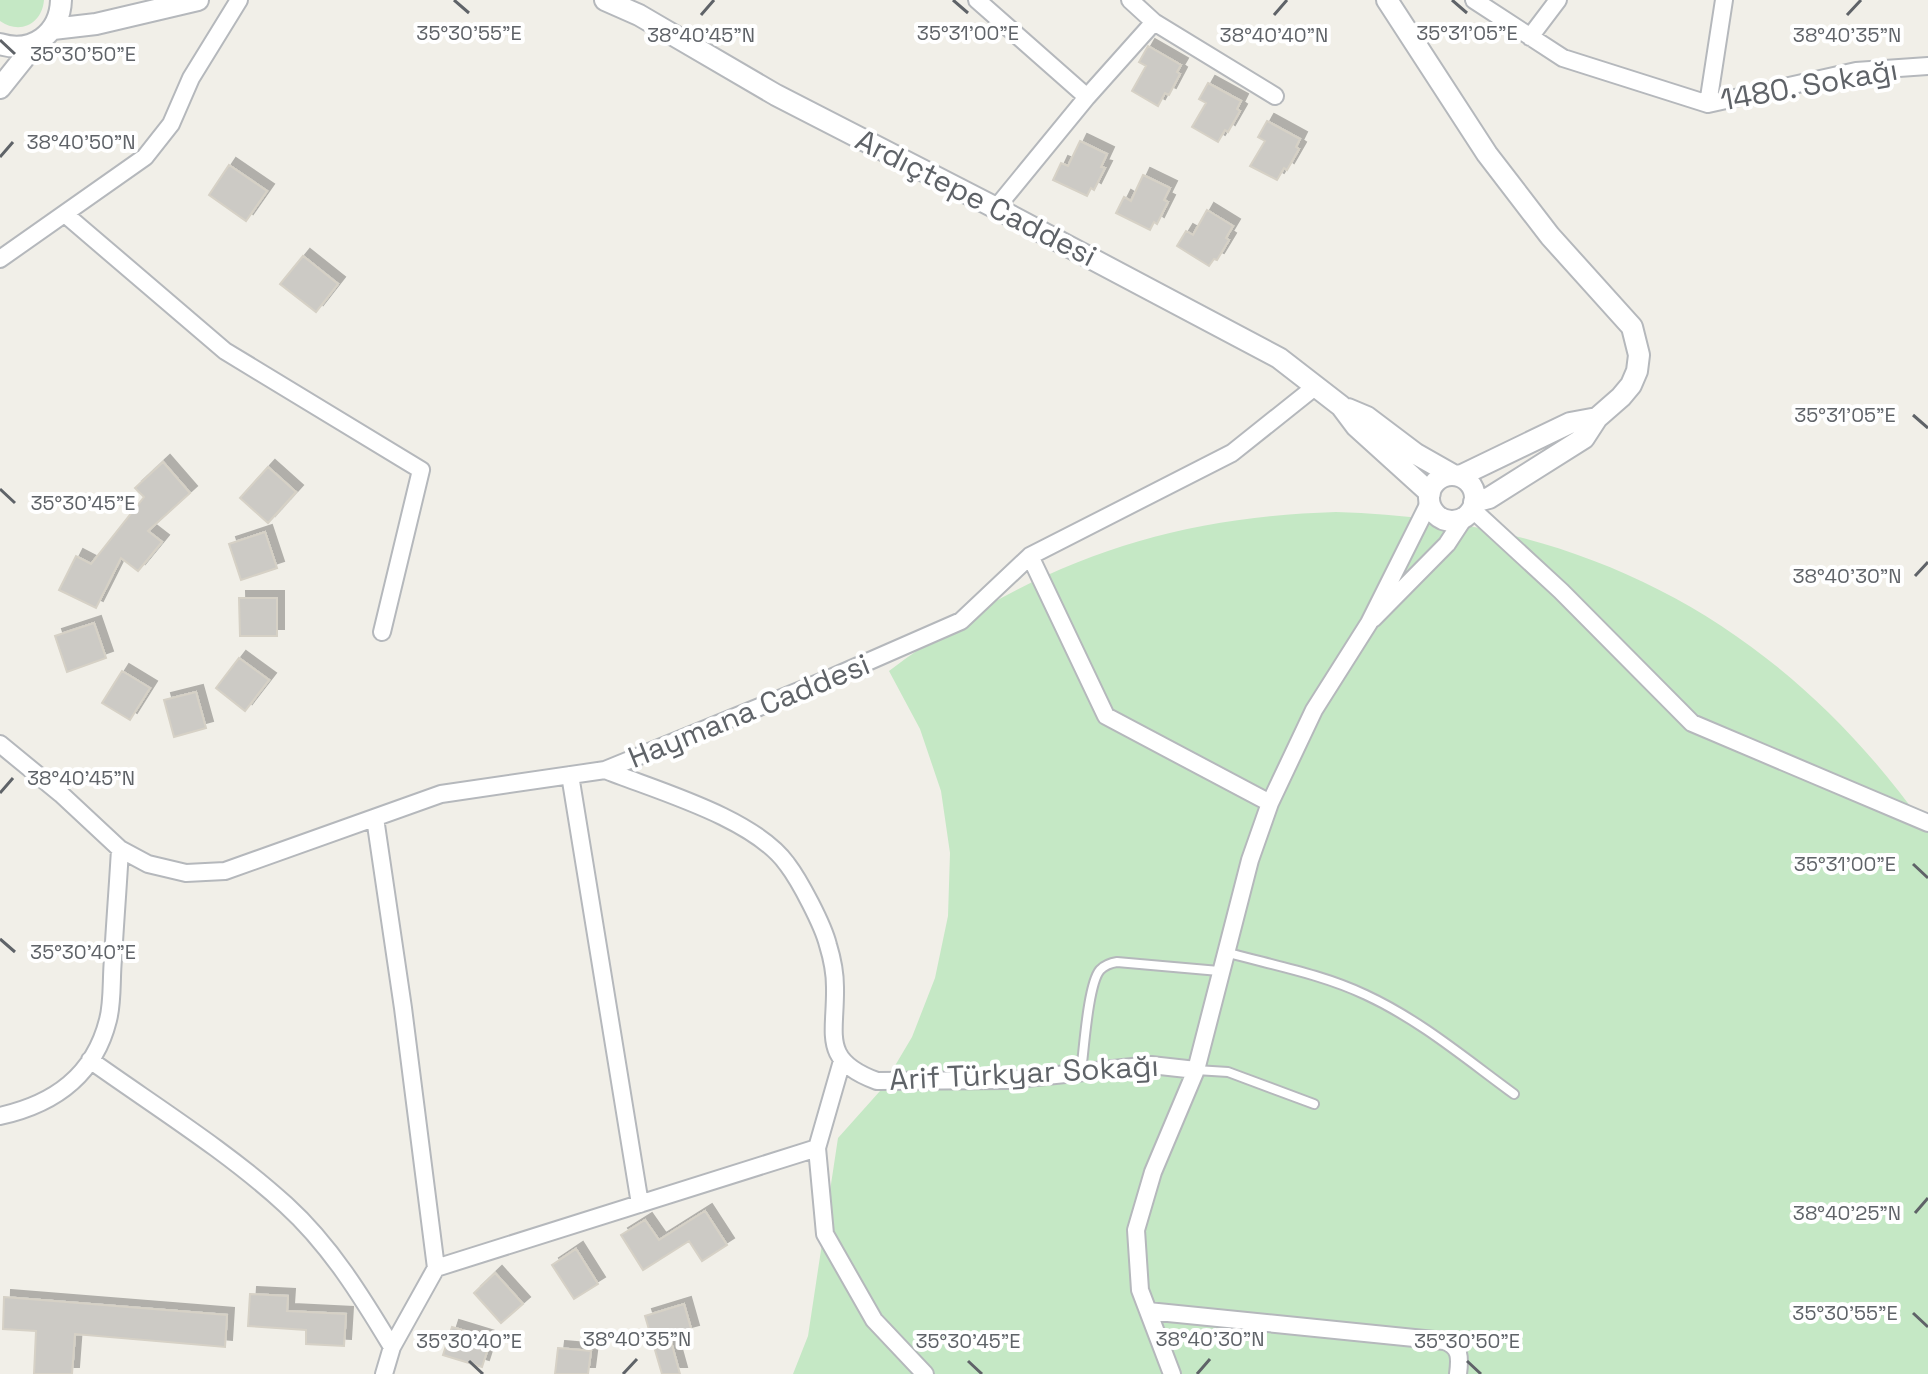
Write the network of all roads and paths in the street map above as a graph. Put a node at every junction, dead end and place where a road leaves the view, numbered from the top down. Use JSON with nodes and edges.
{"nodes":[{"id":1,"x":61,"y":0,"type":"edge"},
{"id":2,"x":198,"y":0,"type":"edge"},
{"id":3,"x":239,"y":0,"type":"edge"},
{"id":4,"x":605,"y":0,"type":"edge"},
{"id":5,"x":977,"y":0,"type":"edge"},
{"id":6,"x":1130,"y":0,"type":"edge"},
{"id":7,"x":1387,"y":0,"type":"edge"},
{"id":8,"x":1474,"y":0,"type":"edge"},
{"id":9,"x":1558,"y":0,"type":"edge"},
{"id":10,"x":1724,"y":0,"type":"edge"},
{"id":11,"x":1154,"y":22,"type":"junction"},
{"id":12,"x":53,"y":29,"type":"junction"},
{"id":13,"x":1530,"y":37,"type":"junction"},
{"id":14,"x":36,"y":43,"type":"junction"},
{"id":15,"x":0,"y":44,"type":"edge"},
{"id":16,"x":1928,"y":66,"type":"edge"},
{"id":17,"x":0,"y":88,"type":"edge"},
{"id":18,"x":1275,"y":96,"type":"dead end"},
{"id":19,"x":1087,"y":97,"type":"junction"},
{"id":20,"x":1708,"y":104,"type":"junction"},
{"id":21,"x":996,"y":208,"type":"junction"},
{"id":22,"x":66,"y":215,"type":"junction"},
{"id":23,"x":0,"y":259,"type":"edge"},
{"id":24,"x":1316,"y":386,"type":"junction"},
{"id":25,"x":1341,"y":406,"type":"junction"},
{"id":26,"x":1597,"y":418,"type":"junction"},
{"id":27,"x":1457,"y":476,"type":"junction"},
{"id":28,"x":1430,"y":497,"type":"junction"},
{"id":29,"x":1471,"y":509,"type":"junction"},
{"id":30,"x":1030,"y":556,"type":"junction"},
{"id":31,"x":1369,"y":623,"type":"junction"},
{"id":32,"x":382,"y":632,"type":"dead end"},
{"id":33,"x":0,"y":744,"type":"edge"},
{"id":34,"x":605,"y":770,"type":"junction"},
{"id":35,"x":570,"y":775,"type":"junction"},
{"id":36,"x":1270,"y":803,"type":"junction"},
{"id":37,"x":375,"y":818,"type":"junction"},
{"id":38,"x":1928,"y":823,"type":"edge"},
{"id":39,"x":120,"y":849,"type":"junction"},
{"id":40,"x":1224,"y":952,"type":"junction"},
{"id":41,"x":1219,"y":971,"type":"junction"},
{"id":42,"x":90,"y":1060,"type":"junction"},
{"id":43,"x":842,"y":1061,"type":"junction"},
{"id":44,"x":1196,"y":1070,"type":"junction"},
{"id":45,"x":1081,"y":1073,"type":"junction"},
{"id":46,"x":1514,"y":1094,"type":"dead end"},
{"id":47,"x":1314,"y":1104,"type":"dead end"},
{"id":48,"x":0,"y":1116,"type":"edge"},
{"id":49,"x":817,"y":1148,"type":"junction"},
{"id":50,"x":640,"y":1204,"type":"junction"},
{"id":51,"x":436,"y":1268,"type":"junction"},
{"id":52,"x":1148,"y":1311,"type":"junction"},
{"id":53,"x":392,"y":1347,"type":"junction"},
{"id":54,"x":384,"y":1374,"type":"edge"},
{"id":55,"x":925,"y":1374,"type":"edge"},
{"id":56,"x":1172,"y":1374,"type":"edge"},
{"id":57,"x":1458,"y":1374,"type":"edge"}],
"edges":[{"from":1,"to":12,"type":"street"},
{"from":2,"to":12,"type":"street"},
{"from":3,"to":22,"type":"street"},
{"from":4,"to":21,"type":"street","name":"Ardıçtepe Caddesi"},
{"from":5,"to":19,"type":"street"},
{"from":6,"to":11,"type":"street"},
{"from":7,"to":26,"type":"street"},
{"from":8,"to":13,"type":"street","name":"1480. Sokağı"},
{"from":9,"to":13,"type":"street"},
{"from":10,"to":20,"type":"street"},
{"from":11,"to":18,"type":"street"},
{"from":11,"to":19,"type":"street"},
{"from":12,"to":14,"type":"street"},
{"from":13,"to":20,"type":"street","name":"1480. Sokağı"},
{"from":14,"to":15,"type":"street"},
{"from":14,"to":17,"type":"street"},
{"from":16,"to":20,"type":"street","name":"1480. Sokağı"},
{"from":19,"to":21,"type":"street"},
{"from":21,"to":24,"type":"street","name":"Ardıçtepe Caddesi"},
{"from":22,"to":23,"type":"street"},
{"from":22,"to":32,"type":"street"},
{"from":24,"to":25,"type":"street","name":"Ardıçtepe Caddesi"},
{"from":24,"to":30,"type":"street","name":"Haymana Caddesi"},
{"from":25,"to":27,"type":"street","name":"Ardıçtepe Caddesi"},
{"from":25,"to":28,"type":"street","name":"Ardıçtepe Caddesi"},
{"from":26,"to":27,"type":"street"},
{"from":26,"to":29,"type":"street"},
{"from":27,"to":28,"type":"street"},
{"from":27,"to":29,"type":"street"},
{"from":28,"to":29,"type":"street"},
{"from":28,"to":31,"type":"street"},
{"from":29,"to":31,"type":"street"},
{"from":29,"to":38,"type":"street"},
{"from":30,"to":34,"type":"street","name":"Haymana Caddesi"},
{"from":30,"to":36,"type":"street"},
{"from":31,"to":36,"type":"street"},
{"from":33,"to":39,"type":"street","name":"Haymana Caddesi"},
{"from":34,"to":35,"type":"street","name":"Haymana Caddesi"},
{"from":34,"to":43,"type":"street"},
{"from":35,"to":37,"type":"street","name":"Haymana Caddesi"},
{"from":35,"to":50,"type":"street"},
{"from":36,"to":40,"type":"street"},
{"from":37,"to":39,"type":"street","name":"Haymana Caddesi"},
{"from":37,"to":51,"type":"street"},
{"from":39,"to":42,"type":"street"},
{"from":40,"to":41,"type":"street"},
{"from":40,"to":46,"type":"lane"},
{"from":41,"to":44,"type":"street"},
{"from":41,"to":45,"type":"lane"},
{"from":42,"to":48,"type":"street"},
{"from":42,"to":53,"type":"street"},
{"from":43,"to":45,"type":"street","name":"Arif Türkyar Sokağı"},
{"from":43,"to":49,"type":"street"},
{"from":44,"to":45,"type":"street","name":"Arif Türkyar Sokağı"},
{"from":44,"to":47,"type":"lane"},
{"from":44,"to":52,"type":"street"},
{"from":49,"to":50,"type":"street"},
{"from":49,"to":55,"type":"street"},
{"from":50,"to":51,"type":"street"},
{"from":51,"to":53,"type":"street"},
{"from":52,"to":56,"type":"street"},
{"from":52,"to":57,"type":"street"},
{"from":53,"to":54,"type":"street"}]}
